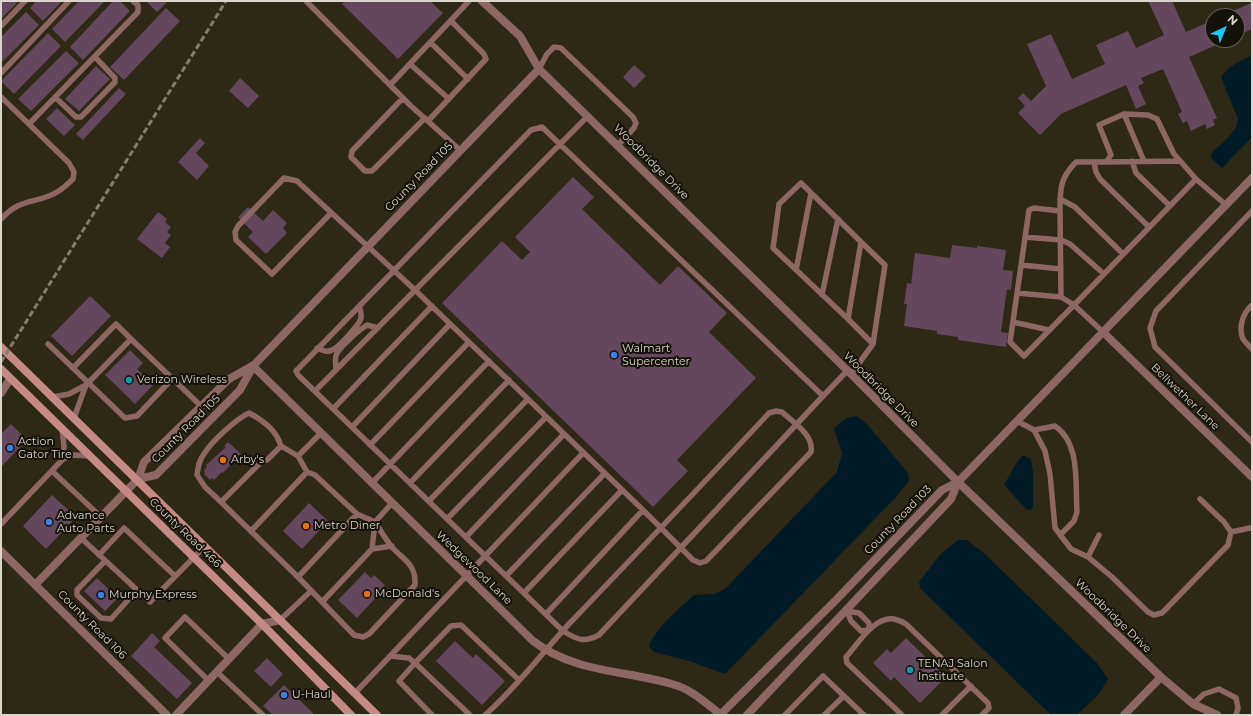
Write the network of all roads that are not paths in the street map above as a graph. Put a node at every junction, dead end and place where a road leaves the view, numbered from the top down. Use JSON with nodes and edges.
{"nodes":[{"id":1,"x":25,"y":1,"type":"edge"},
{"id":2,"x":69,"y":1,"type":"edge"},
{"id":3,"x":133,"y":1,"type":"edge"},
{"id":4,"x":306,"y":1,"type":"edge"},
{"id":5,"x":469,"y":1,"type":"edge"},
{"id":6,"x":482,"y":1,"type":"edge"},
{"id":7,"x":451,"y":21,"type":"junction"},
{"id":8,"x":1,"y":26,"type":"edge"},
{"id":9,"x":431,"y":43,"type":"junction"},
{"id":10,"x":95,"y":57,"type":"junction"},
{"id":11,"x":410,"y":64,"type":"junction"},
{"id":12,"x":539,"y":69,"type":"junction"},
{"id":13,"x":1,"y":73,"type":"edge"},
{"id":14,"x":468,"y":79,"type":"junction"},
{"id":15,"x":390,"y":85,"type":"junction"},
{"id":16,"x":1,"y":97,"type":"edge"},
{"id":17,"x":55,"y":97,"type":"junction"},
{"id":18,"x":403,"y":98,"type":"junction"},
{"id":19,"x":449,"y":99,"type":"junction"},
{"id":20,"x":1124,"y":114,"type":"junction"},
{"id":21,"x":588,"y":116,"type":"junction"},
{"id":22,"x":427,"y":119,"type":"junction"},
{"id":23,"x":29,"y":124,"type":"junction"},
{"id":24,"x":560,"y":145,"type":"junction"},
{"id":25,"x":618,"y":145,"type":"junction"},
{"id":26,"x":460,"y":150,"type":"junction"},
{"id":27,"x":1132,"y":161,"type":"junction"},
{"id":28,"x":1144,"y":161,"type":"junction"},
{"id":29,"x":1180,"y":161,"type":"junction"},
{"id":30,"x":1094,"y":162,"type":"junction"},
{"id":31,"x":1106,"y":162,"type":"junction"},
{"id":32,"x":1252,"y":178,"type":"edge"},
{"id":33,"x":1196,"y":179,"type":"junction"},
{"id":34,"x":811,"y":193,"type":"junction"},
{"id":35,"x":1060,"y":199,"type":"junction"},
{"id":36,"x":1226,"y":205,"type":"junction"},
{"id":37,"x":1170,"y":206,"type":"junction"},
{"id":38,"x":1060,"y":211,"type":"junction"},
{"id":39,"x":1252,"y":211,"type":"edge"},
{"id":40,"x":331,"y":213,"type":"junction"},
{"id":41,"x":1,"y":218,"type":"edge"},
{"id":42,"x":838,"y":219,"type":"junction"},
{"id":43,"x":1149,"y":227,"type":"junction"},
{"id":44,"x":1025,"y":237,"type":"junction"},
{"id":45,"x":1061,"y":240,"type":"junction"},
{"id":46,"x":861,"y":242,"type":"junction"},
{"id":47,"x":367,"y":247,"type":"junction"},
{"id":48,"x":1123,"y":254,"type":"junction"},
{"id":49,"x":1021,"y":265,"type":"junction"},
{"id":50,"x":1061,"y":269,"type":"junction"},
{"id":51,"x":394,"y":270,"type":"junction"},
{"id":52,"x":796,"y":270,"type":"junction"},
{"id":53,"x":1104,"y":274,"type":"junction"},
{"id":54,"x":415,"y":290,"type":"junction"},
{"id":55,"x":1017,"y":293,"type":"junction"},
{"id":56,"x":822,"y":295,"type":"junction"},
{"id":57,"x":1061,"y":297,"type":"junction"},
{"id":58,"x":1074,"y":304,"type":"junction"},
{"id":59,"x":1252,"y":305,"type":"edge"},
{"id":60,"x":359,"y":306,"type":"junction"},
{"id":61,"x":432,"y":306,"type":"junction"},
{"id":62,"x":848,"y":319,"type":"junction"},
{"id":63,"x":1013,"y":322,"type":"junction"},
{"id":64,"x":450,"y":324,"type":"junction"},
{"id":65,"x":378,"y":328,"type":"junction"},
{"id":66,"x":1049,"y":330,"type":"junction"},
{"id":67,"x":1103,"y":332,"type":"junction"},
{"id":68,"x":131,"y":339,"type":"junction"},
{"id":69,"x":469,"y":342,"type":"junction"},
{"id":70,"x":48,"y":344,"type":"dead end"},
{"id":71,"x":874,"y":344,"type":"junction"},
{"id":72,"x":1,"y":347,"type":"edge"},
{"id":73,"x":317,"y":348,"type":"junction"},
{"id":74,"x":1252,"y":349,"type":"edge"},
{"id":75,"x":489,"y":361,"type":"junction"},
{"id":76,"x":252,"y":366,"type":"junction"},
{"id":77,"x":73,"y":368,"type":"junction"},
{"id":78,"x":1,"y":369,"type":"edge"},
{"id":79,"x":336,"y":369,"type":"junction"},
{"id":80,"x":849,"y":373,"type":"junction"},
{"id":81,"x":10,"y":379,"type":"junction"},
{"id":82,"x":172,"y":379,"type":"junction"},
{"id":83,"x":509,"y":380,"type":"junction"},
{"id":84,"x":87,"y":384,"type":"junction"},
{"id":85,"x":315,"y":391,"type":"junction"},
{"id":86,"x":1,"y":393,"type":"edge"},
{"id":87,"x":823,"y":396,"type":"junction"},
{"id":88,"x":53,"y":397,"type":"junction"},
{"id":89,"x":528,"y":399,"type":"junction"},
{"id":90,"x":201,"y":406,"type":"junction"},
{"id":91,"x":334,"y":410,"type":"junction"},
{"id":92,"x":546,"y":417,"type":"junction"},
{"id":93,"x":74,"y":418,"type":"junction"},
{"id":94,"x":1017,"y":421,"type":"junction"},
{"id":95,"x":796,"y":425,"type":"junction"},
{"id":96,"x":352,"y":427,"type":"junction"},
{"id":97,"x":62,"y":428,"type":"junction"},
{"id":98,"x":1034,"y":430,"type":"junction"},
{"id":99,"x":321,"y":433,"type":"junction"},
{"id":100,"x":564,"y":434,"type":"junction"},
{"id":101,"x":1252,"y":442,"type":"edge"},
{"id":102,"x":370,"y":445,"type":"junction"},
{"id":103,"x":281,"y":446,"type":"junction"},
{"id":104,"x":584,"y":453,"type":"junction"},
{"id":105,"x":90,"y":456,"type":"junction"},
{"id":106,"x":298,"y":456,"type":"junction"},
{"id":107,"x":63,"y":459,"type":"junction"},
{"id":108,"x":390,"y":464,"type":"junction"},
{"id":109,"x":52,"y":471,"type":"junction"},
{"id":110,"x":308,"y":472,"type":"junction"},
{"id":111,"x":605,"y":473,"type":"junction"},
{"id":112,"x":1252,"y":477,"type":"edge"},
{"id":113,"x":138,"y":479,"type":"junction"},
{"id":114,"x":958,"y":482,"type":"junction"},
{"id":115,"x":372,"y":483,"type":"junction"},
{"id":116,"x":410,"y":483,"type":"junction"},
{"id":117,"x":622,"y":490,"type":"junction"},
{"id":118,"x":126,"y":491,"type":"junction"},
{"id":119,"x":1200,"y":499,"type":"dead end"},
{"id":120,"x":429,"y":501,"type":"junction"},
{"id":121,"x":221,"y":502,"type":"junction"},
{"id":122,"x":392,"y":503,"type":"junction"},
{"id":123,"x":643,"y":510,"type":"junction"},
{"id":124,"x":357,"y":514,"type":"junction"},
{"id":125,"x":100,"y":518,"type":"junction"},
{"id":126,"x":447,"y":519,"type":"junction"},
{"id":127,"x":375,"y":522,"type":"junction"},
{"id":128,"x":1,"y":524,"type":"edge"},
{"id":129,"x":661,"y":528,"type":"junction"},
{"id":130,"x":1250,"y":528,"type":"dead end"},
{"id":131,"x":251,"y":531,"type":"junction"},
{"id":132,"x":1231,"y":532,"type":"junction"},
{"id":133,"x":1060,"y":535,"type":"junction"},
{"id":134,"x":1099,"y":535,"type":"dead end"},
{"id":135,"x":466,"y":537,"type":"junction"},
{"id":136,"x":81,"y":538,"type":"junction"},
{"id":137,"x":205,"y":546,"type":"junction"},
{"id":138,"x":392,"y":546,"type":"junction"},
{"id":139,"x":372,"y":548,"type":"junction"},
{"id":140,"x":681,"y":548,"type":"junction"},
{"id":141,"x":1,"y":552,"type":"edge"},
{"id":142,"x":99,"y":554,"type":"junction"},
{"id":143,"x":486,"y":556,"type":"junction"},
{"id":144,"x":194,"y":557,"type":"junction"},
{"id":145,"x":1088,"y":557,"type":"junction"},
{"id":146,"x":106,"y":561,"type":"junction"},
{"id":147,"x":175,"y":576,"type":"junction"},
{"id":148,"x":466,"y":576,"type":"junction"},
{"id":149,"x":506,"y":576,"type":"junction"},
{"id":150,"x":298,"y":577,"type":"junction"},
{"id":151,"x":35,"y":585,"type":"junction"},
{"id":152,"x":137,"y":590,"type":"junction"},
{"id":153,"x":311,"y":591,"type":"junction"},
{"id":154,"x":524,"y":593,"type":"junction"},
{"id":155,"x":836,"y":600,"type":"junction"},
{"id":156,"x":322,"y":602,"type":"junction"},
{"id":157,"x":847,"y":611,"type":"junction"},
{"id":158,"x":546,"y":614,"type":"junction"},
{"id":159,"x":280,"y":620,"type":"junction"},
{"id":160,"x":262,"y":624,"type":"junction"},
{"id":161,"x":869,"y":630,"type":"junction"},
{"id":162,"x":563,"y":631,"type":"junction"},
{"id":163,"x":545,"y":650,"type":"junction"},
{"id":164,"x":390,"y":656,"type":"junction"},
{"id":165,"x":229,"y":659,"type":"junction"},
{"id":166,"x":415,"y":663,"type":"junction"},
{"id":167,"x":217,"y":672,"type":"junction"},
{"id":168,"x":1161,"y":677,"type":"junction"},
{"id":169,"x":209,"y":680,"type":"junction"},
{"id":170,"x":519,"y":680,"type":"junction"},
{"id":171,"x":971,"y":686,"type":"junction"},
{"id":172,"x":355,"y":693,"type":"junction"},
{"id":173,"x":844,"y":696,"type":"junction"},
{"id":174,"x":1193,"y":704,"type":"junction"},
{"id":175,"x":167,"y":715,"type":"edge"},
{"id":176,"x":176,"y":715,"type":"edge"},
{"id":177,"x":262,"y":715,"type":"edge"},
{"id":178,"x":351,"y":715,"type":"edge"},
{"id":179,"x":377,"y":715,"type":"edge"},
{"id":180,"x":432,"y":715,"type":"edge"},
{"id":181,"x":470,"y":715,"type":"edge"},
{"id":182,"x":485,"y":715,"type":"edge"},
{"id":183,"x":720,"y":715,"type":"edge"},
{"id":184,"x":747,"y":715,"type":"edge"},
{"id":185,"x":785,"y":715,"type":"edge"},
{"id":186,"x":824,"y":715,"type":"edge"},
{"id":187,"x":864,"y":715,"type":"edge"},
{"id":188,"x":902,"y":715,"type":"edge"},
{"id":189,"x":942,"y":715,"type":"edge"},
{"id":190,"x":982,"y":715,"type":"edge"},
{"id":191,"x":1124,"y":715,"type":"edge"},
{"id":192,"x":1217,"y":715,"type":"edge"},
{"id":193,"x":1236,"y":715,"type":"edge"}],
"edges":[{"from":1,"to":8,"type":"lane"},
{"from":2,"to":13,"type":"lane"},
{"from":3,"to":10,"type":"lane"},
{"from":4,"to":15,"type":"lane"},
{"from":5,"to":7,"type":"lane"},
{"from":6,"to":12,"type":"street"},
{"from":7,"to":9,"type":"lane"},
{"from":7,"to":14,"type":"lane"},
{"from":9,"to":11,"type":"lane"},
{"from":9,"to":14,"type":"lane"},
{"from":10,"to":17,"type":"lane"},
{"from":10,"to":17,"type":"lane"},
{"from":11,"to":15,"type":"lane"},
{"from":11,"to":19,"type":"lane"},
{"from":12,"to":21,"type":"street","name":"Woodbridge Drive"},
{"from":12,"to":25,"type":"lane"},
{"from":12,"to":26,"type":"street","name":"County Road 105"},
{"from":14,"to":19,"type":"lane"},
{"from":15,"to":18,"type":"lane"},
{"from":16,"to":23,"type":"lane"},
{"from":17,"to":23,"type":"lane"},
{"from":18,"to":22,"type":"lane"},
{"from":18,"to":22,"type":"lane"},
{"from":19,"to":22,"type":"lane"},
{"from":20,"to":28,"type":"lane"},
{"from":20,"to":29,"type":"lane"},
{"from":20,"to":31,"type":"lane"},
{"from":21,"to":24,"type":"lane"},
{"from":21,"to":25,"type":"street","name":"Woodbridge Drive"},
{"from":22,"to":26,"type":"lane"},
{"from":23,"to":41,"type":"lane"},
{"from":24,"to":51,"type":"lane"},
{"from":24,"to":54,"type":"lane"},
{"from":24,"to":87,"type":"lane"},
{"from":25,"to":80,"type":"street","name":"Woodbridge Drive"},
{"from":26,"to":47,"type":"street","name":"County Road 105"},
{"from":27,"to":28,"type":"lane"},
{"from":27,"to":31,"type":"lane"},
{"from":27,"to":37,"type":"lane"},
{"from":28,"to":29,"type":"lane"},
{"from":29,"to":33,"type":"lane"},
{"from":30,"to":31,"type":"lane"},
{"from":30,"to":35,"type":"lane"},
{"from":30,"to":43,"type":"lane"},
{"from":32,"to":36,"type":"street"},
{"from":33,"to":36,"type":"lane"},
{"from":33,"to":37,"type":"lane"},
{"from":34,"to":42,"type":"lane"},
{"from":34,"to":52,"type":"lane"},
{"from":34,"to":52,"type":"lane"},
{"from":35,"to":38,"type":"lane"},
{"from":35,"to":48,"type":"lane"},
{"from":36,"to":67,"type":"street"},
{"from":37,"to":43,"type":"lane"},
{"from":38,"to":44,"type":"lane"},
{"from":38,"to":45,"type":"lane"},
{"from":39,"to":101,"type":"lane"},
{"from":40,"to":40,"type":"lane"},
{"from":40,"to":47,"type":"lane"},
{"from":42,"to":46,"type":"lane"},
{"from":42,"to":56,"type":"lane"},
{"from":43,"to":48,"type":"lane"},
{"from":44,"to":45,"type":"lane"},
{"from":44,"to":49,"type":"lane"},
{"from":45,"to":50,"type":"lane"},
{"from":45,"to":53,"type":"lane"},
{"from":46,"to":62,"type":"lane"},
{"from":46,"to":71,"type":"lane"},
{"from":47,"to":51,"type":"lane"},
{"from":47,"to":76,"type":"street","name":"County Road 105"},
{"from":48,"to":53,"type":"lane"},
{"from":49,"to":50,"type":"lane"},
{"from":49,"to":55,"type":"lane"},
{"from":50,"to":57,"type":"lane"},
{"from":51,"to":54,"type":"lane"},
{"from":51,"to":60,"type":"lane"},
{"from":52,"to":56,"type":"lane"},
{"from":53,"to":58,"type":"lane"},
{"from":54,"to":61,"type":"lane"},
{"from":54,"to":65,"type":"lane"},
{"from":55,"to":57,"type":"lane"},
{"from":55,"to":63,"type":"lane"},
{"from":56,"to":62,"type":"lane"},
{"from":57,"to":58,"type":"lane"},
{"from":58,"to":66,"type":"lane"},
{"from":58,"to":67,"type":"lane"},
{"from":59,"to":74,"type":"lane"},
{"from":60,"to":73,"type":"lane"},
{"from":60,"to":73,"type":"lane"},
{"from":61,"to":64,"type":"lane"},
{"from":61,"to":91,"type":"lane"},
{"from":62,"to":71,"type":"lane"},
{"from":63,"to":66,"type":"lane"},
{"from":63,"to":66,"type":"lane"},
{"from":64,"to":69,"type":"lane"},
{"from":64,"to":96,"type":"lane"},
{"from":65,"to":79,"type":"lane"},
{"from":65,"to":79,"type":"lane"},
{"from":67,"to":94,"type":"street"},
{"from":67,"to":112,"type":"street","name":"Bellwether Lane"},
{"from":68,"to":77,"type":"lane"},
{"from":68,"to":82,"type":"lane"},
{"from":68,"to":84,"type":"lane"},
{"from":69,"to":75,"type":"lane"},
{"from":69,"to":102,"type":"lane"},
{"from":70,"to":77,"type":"lane"},
{"from":71,"to":80,"type":"lane"},
{"from":72,"to":88,"type":"main road","name":"County Road 466"},
{"from":73,"to":85,"type":"lane"},
{"from":75,"to":83,"type":"lane"},
{"from":75,"to":108,"type":"lane"},
{"from":76,"to":90,"type":"street","name":"County Road 105"},
{"from":76,"to":99,"type":"street","name":"Wedgewood Lane"},
{"from":76,"to":113,"type":"street","name":"County Road 105"},
{"from":77,"to":84,"type":"lane"},
{"from":78,"to":81,"type":"main road","name":"County Road 466"},
{"from":79,"to":85,"type":"lane"},
{"from":80,"to":87,"type":"lane"},
{"from":80,"to":114,"type":"street","name":"Woodbridge Drive"},
{"from":81,"to":86,"type":"street"},
{"from":81,"to":97,"type":"main road","name":"County Road 466"},
{"from":82,"to":84,"type":"lane"},
{"from":82,"to":90,"type":"lane"},
{"from":83,"to":89,"type":"lane"},
{"from":83,"to":116,"type":"lane"},
{"from":84,"to":88,"type":"lane"},
{"from":84,"to":93,"type":"lane"},
{"from":85,"to":91,"type":"lane"},
{"from":87,"to":95,"type":"lane"},
{"from":88,"to":93,"type":"main road","name":"County Road 466"},
{"from":89,"to":92,"type":"lane"},
{"from":89,"to":120,"type":"lane"},
{"from":90,"to":113,"type":"street","name":"County Road 105"},
{"from":91,"to":96,"type":"lane"},
{"from":92,"to":100,"type":"lane"},
{"from":92,"to":126,"type":"lane"},
{"from":93,"to":113,"type":"main road","name":"County Road 466"},
{"from":94,"to":98,"type":"lane"},
{"from":94,"to":114,"type":"street"},
{"from":95,"to":129,"type":"lane"},
{"from":95,"to":140,"type":"lane"},
{"from":95,"to":140,"type":"lane"},
{"from":96,"to":102,"type":"lane"},
{"from":97,"to":105,"type":"main road","name":"County Road 466"},
{"from":97,"to":107,"type":"lane"},
{"from":98,"to":133,"type":"lane"},
{"from":98,"to":133,"type":"lane"},
{"from":99,"to":106,"type":"lane"},
{"from":99,"to":115,"type":"street","name":"Wedgewood Lane"},
{"from":100,"to":104,"type":"lane"},
{"from":100,"to":135,"type":"lane"},
{"from":102,"to":108,"type":"lane"},
{"from":103,"to":106,"type":"lane"},
{"from":103,"to":121,"type":"lane"},
{"from":103,"to":121,"type":"lane"},
{"from":104,"to":111,"type":"lane"},
{"from":104,"to":143,"type":"lane"},
{"from":105,"to":107,"type":"lane"},
{"from":105,"to":118,"type":"main road","name":"County Road 466"},
{"from":106,"to":110,"type":"lane"},
{"from":107,"to":109,"type":"lane"},
{"from":108,"to":115,"type":"lane"},
{"from":108,"to":116,"type":"lane"},
{"from":109,"to":125,"type":"lane"},
{"from":109,"to":128,"type":"lane"},
{"from":110,"to":124,"type":"lane"},
{"from":110,"to":131,"type":"lane"},
{"from":111,"to":117,"type":"lane"},
{"from":111,"to":149,"type":"lane"},
{"from":113,"to":118,"type":"street"},
{"from":113,"to":137,"type":"main road","name":"County Road 466"},
{"from":114,"to":155,"type":"street","name":"County Road 103"},
{"from":114,"to":157,"type":"street"},
{"from":114,"to":168,"type":"street","name":"Woodbridge Drive"},
{"from":115,"to":122,"type":"street","name":"Wedgewood Lane"},
{"from":116,"to":120,"type":"lane"},
{"from":117,"to":123,"type":"lane"},
{"from":117,"to":154,"type":"lane"},
{"from":118,"to":125,"type":"street"},
{"from":118,"to":144,"type":"main road","name":"County Road 466"},
{"from":119,"to":132,"type":"lane"},
{"from":120,"to":126,"type":"lane"},
{"from":121,"to":131,"type":"lane"},
{"from":122,"to":127,"type":"lane"},
{"from":122,"to":148,"type":"street","name":"Wedgewood Lane"},
{"from":123,"to":129,"type":"lane"},
{"from":123,"to":158,"type":"lane"},
{"from":124,"to":127,"type":"lane"},
{"from":124,"to":150,"type":"lane"},
{"from":125,"to":136,"type":"street"},
{"from":126,"to":135,"type":"lane"},
{"from":127,"to":138,"type":"lane"},
{"from":127,"to":139,"type":"lane"},
{"from":129,"to":140,"type":"lane"},
{"from":129,"to":162,"type":"lane"},
{"from":130,"to":132,"type":"lane"},
{"from":131,"to":150,"type":"lane"},
{"from":132,"to":145,"type":"lane"},
{"from":133,"to":145,"type":"lane"},
{"from":134,"to":145,"type":"lane"},
{"from":135,"to":143,"type":"lane"},
{"from":136,"to":142,"type":"lane"},
{"from":136,"to":151,"type":"street"},
{"from":137,"to":144,"type":"lane"},
{"from":137,"to":159,"type":"main road","name":"County Road 466"},
{"from":138,"to":139,"type":"lane"},
{"from":138,"to":156,"type":"lane"},
{"from":139,"to":156,"type":"lane"},
{"from":140,"to":162,"type":"lane"},
{"from":141,"to":151,"type":"street","name":"County Road 106"},
{"from":142,"to":146,"type":"lane"},
{"from":142,"to":147,"type":"lane"},
{"from":143,"to":148,"type":"lane"},
{"from":143,"to":149,"type":"lane"},
{"from":144,"to":147,"type":"lane"},
{"from":144,"to":160,"type":"main road","name":"County Road 466"},
{"from":146,"to":152,"type":"lane"},
{"from":146,"to":152,"type":"lane"},
{"from":147,"to":152,"type":"lane"},
{"from":148,"to":163,"type":"street","name":"Wedgewood Lane"},
{"from":148,"to":164,"type":"lane"},
{"from":149,"to":154,"type":"lane"},
{"from":150,"to":153,"type":"lane"},
{"from":151,"to":175,"type":"street","name":"County Road 106"},
{"from":153,"to":156,"type":"lane"},
{"from":153,"to":159,"type":"lane"},
{"from":154,"to":158,"type":"lane"},
{"from":155,"to":157,"type":"street"},
{"from":155,"to":183,"type":"street","name":"County Road 103"},
{"from":157,"to":161,"type":"lane"},
{"from":157,"to":161,"type":"lane"},
{"from":157,"to":184,"type":"street"},
{"from":158,"to":162,"type":"lane"},
{"from":159,"to":160,"type":"street"},
{"from":159,"to":172,"type":"main road","name":"County Road 466"},
{"from":160,"to":165,"type":"street"},
{"from":160,"to":178,"type":"main road","name":"County Road 466"},
{"from":161,"to":171,"type":"lane"},
{"from":161,"to":188,"type":"lane"},
{"from":162,"to":163,"type":"lane"},
{"from":163,"to":170,"type":"lane"},
{"from":163,"to":183,"type":"street","name":"Wedgewood Lane"},
{"from":164,"to":166,"type":"lane"},
{"from":164,"to":172,"type":"lane"},
{"from":165,"to":167,"type":"street"},
{"from":165,"to":169,"type":"lane"},
{"from":166,"to":170,"type":"lane"},
{"from":166,"to":180,"type":"lane"},
{"from":166,"to":181,"type":"lane"},
{"from":167,"to":169,"type":"street"},
{"from":167,"to":177,"type":"lane"},
{"from":168,"to":174,"type":"street","name":"Woodbridge Drive"},
{"from":168,"to":191,"type":"street"},
{"from":169,"to":176,"type":"street"},
{"from":170,"to":182,"type":"lane"},
{"from":171,"to":189,"type":"lane"},
{"from":171,"to":190,"type":"lane"},
{"from":172,"to":179,"type":"main road","name":"County Road 466"},
{"from":173,"to":185,"type":"lane"},
{"from":173,"to":186,"type":"lane"},
{"from":173,"to":187,"type":"lane"},
{"from":174,"to":192,"type":"street","name":"Woodbridge Drive"},
{"from":174,"to":193,"type":"lane"}]}
